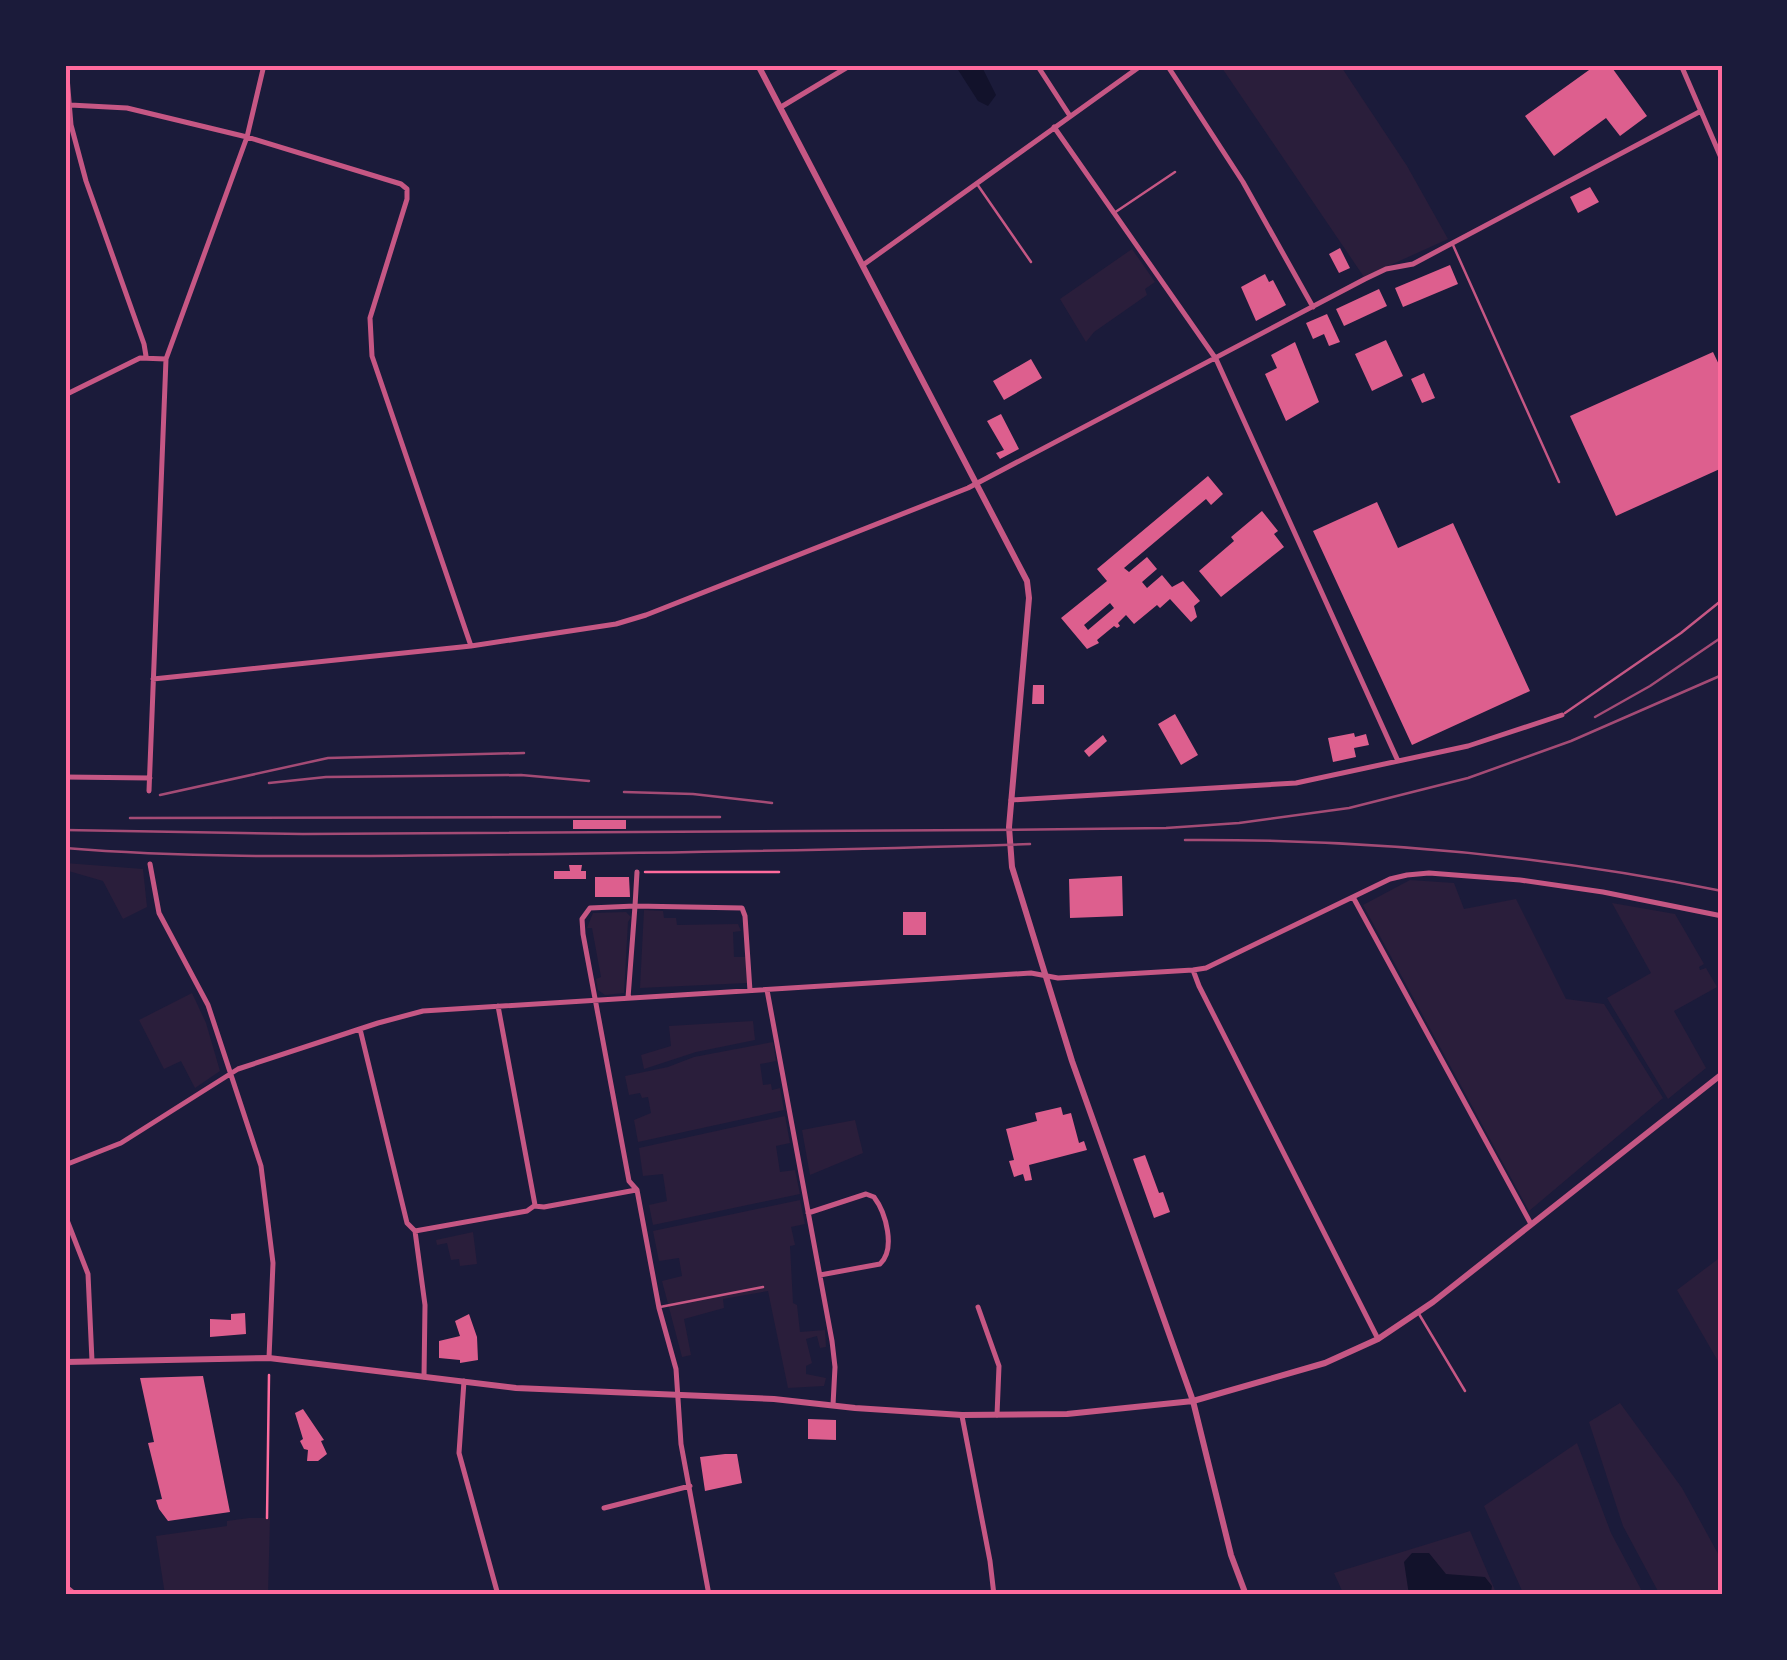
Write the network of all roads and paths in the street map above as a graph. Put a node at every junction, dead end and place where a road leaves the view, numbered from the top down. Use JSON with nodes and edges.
{"nodes":[{"id":1,"x":66,"y":65,"type":"edge"},
{"id":2,"x":264,"y":65,"type":"edge"},
{"id":3,"x":758,"y":65,"type":"edge"},
{"id":4,"x":851,"y":65,"type":"edge"},
{"id":5,"x":1037,"y":65,"type":"edge"},
{"id":6,"x":1142,"y":65,"type":"edge"},
{"id":7,"x":1167,"y":65,"type":"edge"},
{"id":8,"x":1681,"y":65,"type":"edge"},
{"id":9,"x":70,"y":106,"type":"junction"},
{"id":10,"x":780,"y":108,"type":"junction"},
{"id":11,"x":1701,"y":111,"type":"junction"},
{"id":12,"x":1070,"y":116,"type":"junction"},
{"id":13,"x":1054,"y":128,"type":"junction"},
{"id":14,"x":246,"y":137,"type":"junction"},
{"id":15,"x":1722,"y":160,"type":"edge"},
{"id":16,"x":1174,"y":172,"type":"dead end"},
{"id":17,"x":976,"y":183,"type":"junction"},
{"id":18,"x":1114,"y":212,"type":"junction"},
{"id":19,"x":1452,"y":244,"type":"junction"},
{"id":20,"x":1031,"y":262,"type":"dead end"},
{"id":21,"x":863,"y":265,"type":"junction"},
{"id":22,"x":1313,"y":307,"type":"junction"},
{"id":23,"x":146,"y":356,"type":"junction"},
{"id":24,"x":166,"y":359,"type":"junction"},
{"id":25,"x":1216,"y":359,"type":"junction"},
{"id":26,"x":65,"y":395,"type":"edge"},
{"id":27,"x":1560,"y":482,"type":"dead end"},
{"id":28,"x":978,"y":484,"type":"junction"},
{"id":29,"x":1722,"y":600,"type":"edge"},
{"id":30,"x":471,"y":646,"type":"junction"},
{"id":31,"x":153,"y":680,"type":"junction"},
{"id":32,"x":1562,"y":716,"type":"joint"},
{"id":33,"x":1398,"y":761,"type":"junction"},
{"id":34,"x":65,"y":777,"type":"edge"},
{"id":35,"x":150,"y":778,"type":"junction"},
{"id":36,"x":150,"y":791,"type":"dead end"},
{"id":37,"x":1012,"y":800,"type":"junction"},
{"id":38,"x":150,"y":864,"type":"dead end"},
{"id":39,"x":637,"y":872,"type":"joint"},
{"id":40,"x":779,"y":872,"type":"dead end"},
{"id":41,"x":1353,"y":897,"type":"junction"},
{"id":42,"x":635,"y":906,"type":"junction"},
{"id":43,"x":1722,"y":916,"type":"edge"},
{"id":44,"x":1193,"y":970,"type":"junction"},
{"id":45,"x":1044,"y":976,"type":"junction"},
{"id":46,"x":767,"y":990,"type":"junction"},
{"id":47,"x":750,"y":991,"type":"junction"},
{"id":48,"x":628,"y":998,"type":"junction"},
{"id":49,"x":596,"y":1000,"type":"junction"},
{"id":50,"x":498,"y":1006,"type":"junction"},
{"id":51,"x":360,"y":1028,"type":"junction"},
{"id":52,"x":232,"y":1073,"type":"junction"},
{"id":53,"x":1722,"y":1074,"type":"edge"},
{"id":54,"x":65,"y":1165,"type":"edge"},
{"id":55,"x":637,"y":1190,"type":"junction"},
{"id":56,"x":534,"y":1206,"type":"junction"},
{"id":57,"x":808,"y":1213,"type":"junction"},
{"id":58,"x":65,"y":1215,"type":"edge"},
{"id":59,"x":1532,"y":1226,"type":"junction"},
{"id":60,"x":415,"y":1231,"type":"junction"},
{"id":61,"x":820,"y":1275,"type":"junction"},
{"id":62,"x":762,"y":1287,"type":"dead end"},
{"id":63,"x":978,"y":1307,"type":"dead end"},
{"id":64,"x":658,"y":1308,"type":"junction"},
{"id":65,"x":1418,"y":1313,"type":"junction"},
{"id":66,"x":1378,"y":1339,"type":"junction"},
{"id":67,"x":269,"y":1358,"type":"junction"},
{"id":68,"x":92,"y":1361,"type":"junction"},
{"id":69,"x":65,"y":1362,"type":"edge"},
{"id":70,"x":270,"y":1376,"type":"dead end"},
{"id":71,"x":424,"y":1376,"type":"junction"},
{"id":72,"x":464,"y":1381,"type":"junction"},
{"id":73,"x":1465,"y":1390,"type":"dead end"},
{"id":74,"x":678,"y":1396,"type":"junction"},
{"id":75,"x":1194,"y":1401,"type":"junction"},
{"id":76,"x":833,"y":1405,"type":"junction"},
{"id":77,"x":962,"y":1414,"type":"junction"},
{"id":78,"x":997,"y":1415,"type":"junction"},
{"id":79,"x":690,"y":1486,"type":"junction"},
{"id":80,"x":604,"y":1508,"type":"dead end"},
{"id":81,"x":267,"y":1518,"type":"dead end"},
{"id":82,"x":65,"y":1586,"type":"edge"},
{"id":83,"x":76,"y":1595,"type":"edge"},
{"id":84,"x":498,"y":1595,"type":"edge"},
{"id":85,"x":709,"y":1595,"type":"edge"},
{"id":86,"x":994,"y":1595,"type":"edge"},
{"id":87,"x":1246,"y":1595,"type":"edge"}],
"edges":[{"from":1,"to":9,"type":"street"},
{"from":2,"to":14,"type":"street"},
{"from":3,"to":10,"type":"street"},
{"from":4,"to":10,"type":"street"},
{"from":5,"to":12,"type":"street"},
{"from":6,"to":12,"type":"street"},
{"from":7,"to":22,"type":"street"},
{"from":8,"to":11,"type":"street"},
{"from":9,"to":14,"type":"street"},
{"from":9,"to":23,"type":"street"},
{"from":10,"to":21,"type":"street"},
{"from":11,"to":15,"type":"street"},
{"from":11,"to":19,"type":"street"},
{"from":12,"to":13,"type":"street"},
{"from":13,"to":17,"type":"street"},
{"from":13,"to":18,"type":"street"},
{"from":14,"to":24,"type":"street"},
{"from":14,"to":30,"type":"street"},
{"from":16,"to":18,"type":"lane"},
{"from":17,"to":20,"type":"lane"},
{"from":17,"to":21,"type":"street"},
{"from":18,"to":25,"type":"street"},
{"from":19,"to":22,"type":"street"},
{"from":19,"to":27,"type":"lane"},
{"from":21,"to":28,"type":"street"},
{"from":22,"to":25,"type":"street"},
{"from":23,"to":24,"type":"street"},
{"from":23,"to":26,"type":"street"},
{"from":24,"to":31,"type":"street"},
{"from":25,"to":28,"type":"street"},
{"from":25,"to":33,"type":"street"},
{"from":28,"to":30,"type":"street"},
{"from":28,"to":37,"type":"street"},
{"from":29,"to":32,"type":"lane"},
{"from":30,"to":31,"type":"street"},
{"from":31,"to":35,"type":"street"},
{"from":32,"to":33,"type":"street"},
{"from":33,"to":37,"type":"street"},
{"from":34,"to":35,"type":"street"},
{"from":35,"to":36,"type":"street"},
{"from":37,"to":45,"type":"street"},
{"from":38,"to":52,"type":"street"},
{"from":39,"to":40,"type":"path"},
{"from":39,"to":42,"type":"street"},
{"from":41,"to":43,"type":"street"},
{"from":41,"to":44,"type":"street"},
{"from":41,"to":59,"type":"street"},
{"from":42,"to":47,"type":"street"},
{"from":42,"to":48,"type":"street"},
{"from":42,"to":49,"type":"street"},
{"from":44,"to":45,"type":"street"},
{"from":44,"to":66,"type":"street"},
{"from":45,"to":46,"type":"street"},
{"from":45,"to":75,"type":"street"},
{"from":46,"to":47,"type":"street"},
{"from":46,"to":57,"type":"street"},
{"from":47,"to":48,"type":"street"},
{"from":48,"to":49,"type":"street"},
{"from":49,"to":50,"type":"street"},
{"from":49,"to":55,"type":"street"},
{"from":50,"to":51,"type":"street"},
{"from":50,"to":56,"type":"street"},
{"from":51,"to":52,"type":"street"},
{"from":51,"to":60,"type":"street"},
{"from":52,"to":54,"type":"street"},
{"from":52,"to":67,"type":"street"},
{"from":53,"to":59,"type":"street"},
{"from":55,"to":56,"type":"street"},
{"from":55,"to":64,"type":"street"},
{"from":56,"to":60,"type":"street"},
{"from":57,"to":61,"type":"street"},
{"from":57,"to":61,"type":"street"},
{"from":58,"to":68,"type":"street"},
{"from":59,"to":65,"type":"street"},
{"from":60,"to":71,"type":"street"},
{"from":61,"to":76,"type":"street"},
{"from":62,"to":64,"type":"lane"},
{"from":63,"to":78,"type":"street"},
{"from":64,"to":74,"type":"street"},
{"from":65,"to":66,"type":"street"},
{"from":65,"to":73,"type":"lane"},
{"from":66,"to":75,"type":"street"},
{"from":67,"to":68,"type":"street"},
{"from":67,"to":71,"type":"street"},
{"from":68,"to":69,"type":"street"},
{"from":70,"to":81,"type":"path"},
{"from":71,"to":72,"type":"street"},
{"from":72,"to":74,"type":"street"},
{"from":72,"to":84,"type":"street"},
{"from":74,"to":76,"type":"street"},
{"from":74,"to":79,"type":"street"},
{"from":75,"to":78,"type":"street"},
{"from":75,"to":87,"type":"street"},
{"from":76,"to":77,"type":"street"},
{"from":77,"to":78,"type":"street"},
{"from":77,"to":86,"type":"street"},
{"from":79,"to":80,"type":"street"},
{"from":79,"to":85,"type":"street"},
{"from":82,"to":83,"type":"street"}]}
